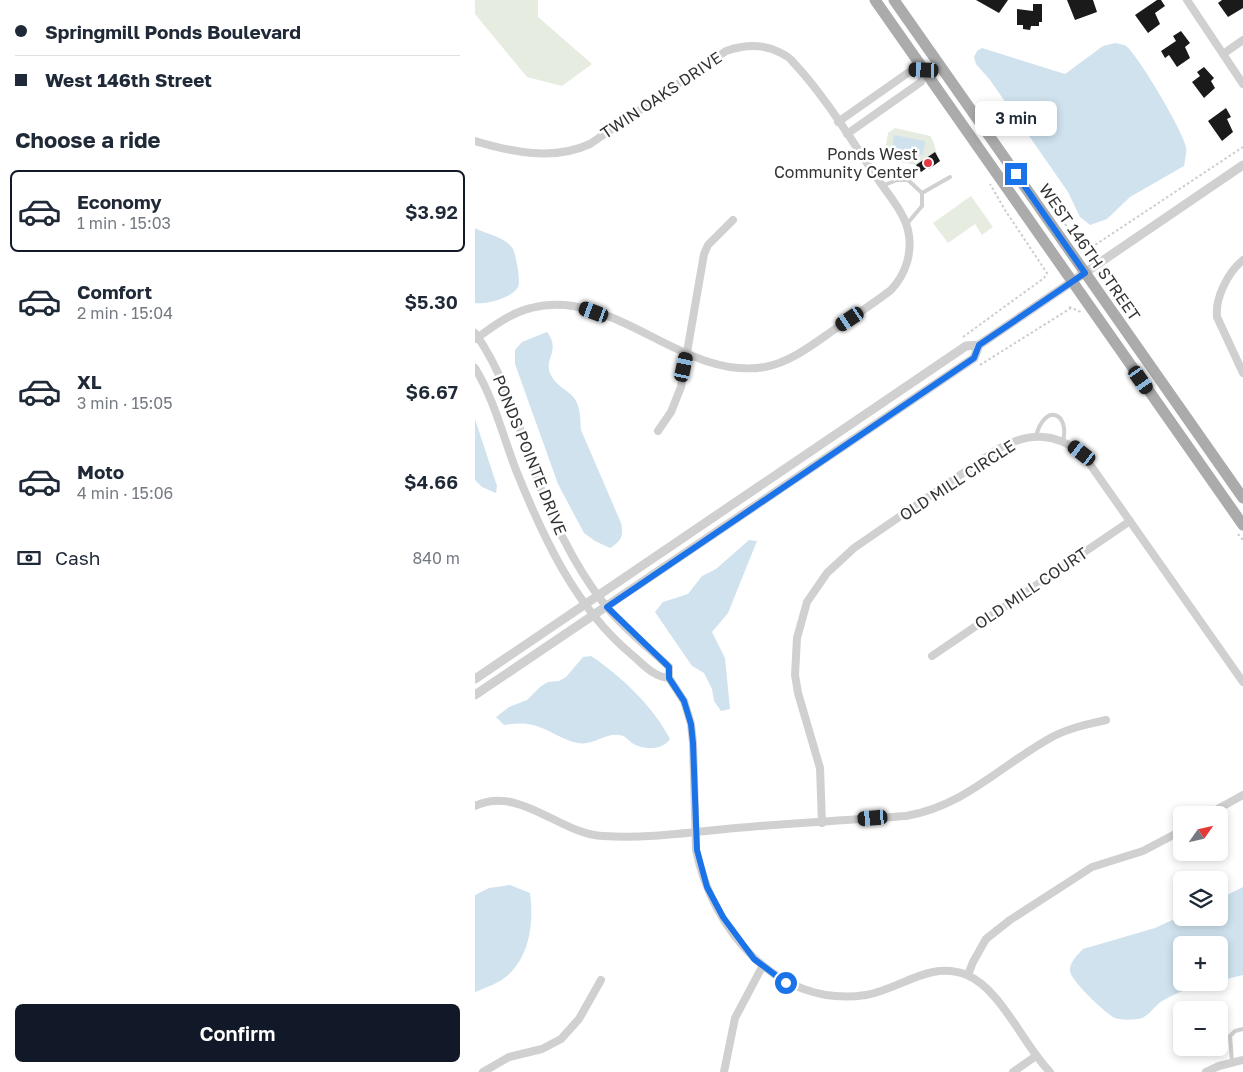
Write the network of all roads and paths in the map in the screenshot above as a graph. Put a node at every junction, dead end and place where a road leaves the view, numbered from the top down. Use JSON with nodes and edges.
{"nodes":[{"id":1,"x":875,"y":0,"type":"edge"},
{"id":2,"x":894,"y":0,"type":"edge"},
{"id":3,"x":1187,"y":0,"type":"edge"},
{"id":4,"x":1243,"y":40,"type":"edge"},
{"id":5,"x":1223,"y":54,"type":"junction"},
{"id":6,"x":937,"y":61,"type":"junction"},
{"id":7,"x":924,"y":70,"type":"junction"},
{"id":8,"x":1243,"y":84,"type":"edge"},
{"id":9,"x":843,"y":128,"type":"junction"},
{"id":10,"x":475,"y":141,"type":"edge"},
{"id":11,"x":1243,"y":148,"type":"edge"},
{"id":12,"x":1243,"y":165,"type":"edge"},
{"id":13,"x":950,"y":177,"type":"dead end"},
{"id":14,"x":989,"y":182,"type":"dead end"},
{"id":15,"x":882,"y":186,"type":"junction"},
{"id":16,"x":923,"y":193,"type":"junction"},
{"id":17,"x":733,"y":220,"type":"dead end"},
{"id":18,"x":906,"y":225,"type":"junction"},
{"id":19,"x":1088,"y":246,"type":"dead end"},
{"id":20,"x":1243,"y":260,"type":"edge"},
{"id":21,"x":1047,"y":273,"type":"dead end"},
{"id":22,"x":1085,"y":273,"type":"junction"},
{"id":23,"x":1072,"y":282,"type":"junction"},
{"id":24,"x":476,"y":336,"type":"edge"},
{"id":25,"x":979,"y":345,"type":"junction"},
{"id":26,"x":687,"y":354,"type":"junction"},
{"id":27,"x":475,"y":368,"type":"edge"},
{"id":28,"x":1243,"y":373,"type":"edge"},
{"id":29,"x":658,"y":431,"type":"dead end"},
{"id":30,"x":1036,"y":436,"type":"junction"},
{"id":31,"x":1063,"y":441,"type":"junction"},
{"id":32,"x":1243,"y":498,"type":"edge"},
{"id":33,"x":1130,"y":521,"type":"junction"},
{"id":34,"x":1243,"y":525,"type":"edge"},
{"id":35,"x":603,"y":601,"type":"junction"},
{"id":36,"x":590,"y":610,"type":"junction"},
{"id":37,"x":932,"y":656,"type":"dead end"},
{"id":38,"x":669,"y":678,"type":"junction"},
{"id":39,"x":475,"y":679,"type":"edge"},
{"id":40,"x":1243,"y":682,"type":"edge"},
{"id":41,"x":475,"y":696,"type":"edge"},
{"id":42,"x":1106,"y":720,"type":"dead end"},
{"id":43,"x":1243,"y":795,"type":"edge"},
{"id":44,"x":475,"y":806,"type":"edge"},
{"id":45,"x":1223,"y":806,"type":"edge"},
{"id":46,"x":822,"y":823,"type":"junction"},
{"id":47,"x":695,"y":832,"type":"junction"},
{"id":48,"x":1173,"y":835,"type":"edge"},
{"id":49,"x":762,"y":967,"type":"junction"},
{"id":50,"x":968,"y":975,"type":"junction"},
{"id":51,"x":601,"y":980,"type":"dead end"},
{"id":52,"x":1243,"y":1029,"type":"edge"},
{"id":53,"x":1036,"y":1056,"type":"junction"},
{"id":54,"x":1243,"y":1060,"type":"edge"},
{"id":55,"x":1232,"y":1062,"type":"junction"},
{"id":56,"x":483,"y":1072,"type":"edge"},
{"id":57,"x":724,"y":1072,"type":"edge"},
{"id":58,"x":1013,"y":1072,"type":"edge"},
{"id":59,"x":1050,"y":1072,"type":"edge"},
{"id":60,"x":1205,"y":1072,"type":"edge"}],
"edges":[{"from":1,"to":7,"type":"main road","name":"WEST 146TH STREET"},
{"from":2,"to":6,"type":"main road","name":"WEST 146TH STREET"},
{"from":3,"to":5,"type":"street"},
{"from":4,"to":5,"type":"street"},
{"from":5,"to":8,"type":"street"},
{"from":6,"to":7,"type":"street"},
{"from":6,"to":22,"type":"main road","name":"WEST 146TH STREET"},
{"from":7,"to":9,"type":"street"},
{"from":7,"to":9,"type":"street"},
{"from":7,"to":23,"type":"main road","name":"WEST 146TH STREET"},
{"from":9,"to":10,"type":"street","name":"TWIN OAKS DRIVE"},
{"from":9,"to":15,"type":"street","name":"TWIN OAKS DRIVE"},
{"from":11,"to":19,"type":"path"},
{"from":12,"to":22,"type":"street"},
{"from":13,"to":16,"type":"lane"},
{"from":14,"to":21,"type":"path"},
{"from":15,"to":16,"type":"lane"},
{"from":15,"to":18,"type":"street","name":"TWIN OAKS DRIVE"},
{"from":16,"to":18,"type":"lane"},
{"from":17,"to":26,"type":"street"},
{"from":18,"to":26,"type":"street"},
{"from":20,"to":28,"type":"street"},
{"from":22,"to":23,"type":"street"},
{"from":22,"to":32,"type":"main road","name":"WEST 146TH STREET"},
{"from":23,"to":25,"type":"street"},
{"from":23,"to":34,"type":"main road","name":"WEST 146TH STREET"},
{"from":24,"to":26,"type":"street"},
{"from":24,"to":35,"type":"street","name":"PONDS POINTE DRIVE"},
{"from":25,"to":35,"type":"street"},
{"from":25,"to":35,"type":"street"},
{"from":26,"to":29,"type":"street"},
{"from":27,"to":36,"type":"street","name":"PONDS POINTE DRIVE"},
{"from":30,"to":31,"type":"street","name":"OLD MILL CIRCLE"},
{"from":30,"to":31,"type":"lane"},
{"from":30,"to":46,"type":"street","name":"OLD MILL CIRCLE"},
{"from":31,"to":33,"type":"street","name":"OLD MILL CIRCLE"},
{"from":33,"to":37,"type":"street","name":"OLD MILL COURT"},
{"from":33,"to":40,"type":"street","name":"OLD MILL CIRCLE"},
{"from":35,"to":36,"type":"street"},
{"from":35,"to":36,"type":"street"},
{"from":35,"to":38,"type":"street","name":"PONDS POINTE DRIVE"},
{"from":36,"to":38,"type":"street","name":"PONDS POINTE DRIVE"},
{"from":36,"to":39,"type":"street"},
{"from":36,"to":41,"type":"street"},
{"from":38,"to":47,"type":"street","name":"PONDS POINTE DRIVE"},
{"from":42,"to":46,"type":"street"},
{"from":43,"to":45,"type":"street"},
{"from":44,"to":47,"type":"street"},
{"from":46,"to":47,"type":"street"},
{"from":47,"to":49,"type":"street","name":"PONDS POINTE DRIVE"},
{"from":48,"to":50,"type":"street"},
{"from":49,"to":50,"type":"street","name":"PONDS POINTE DRIVE"},
{"from":49,"to":57,"type":"street"},
{"from":50,"to":53,"type":"street"},
{"from":51,"to":56,"type":"street"},
{"from":52,"to":55,"type":"lane"},
{"from":53,"to":58,"type":"street"},
{"from":53,"to":59,"type":"street"},
{"from":54,"to":55,"type":"street"},
{"from":55,"to":60,"type":"street"}]}
